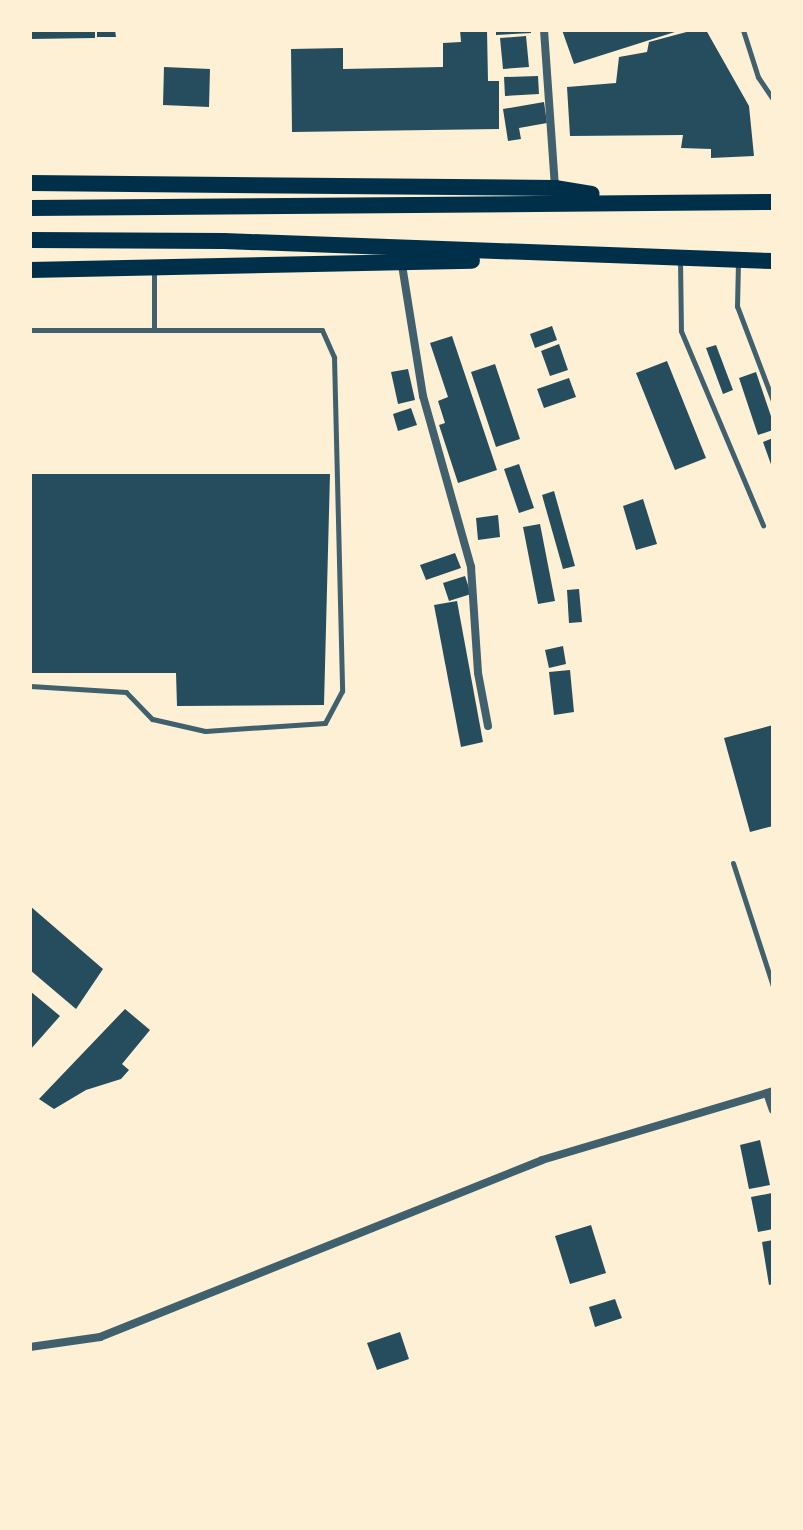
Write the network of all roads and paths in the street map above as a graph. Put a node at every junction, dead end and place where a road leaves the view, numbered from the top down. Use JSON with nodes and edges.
{"nodes":[{"id":1,"x":544,"y":30,"type":"edge"},
{"id":2,"x":743,"y":30,"type":"edge"},
{"id":3,"x":773,"y":99,"type":"edge"},
{"id":4,"x":30,"y":183,"type":"edge"},
{"id":5,"x":555,"y":188,"type":"junction"},
{"id":6,"x":628,"y":201,"type":"junction"},
{"id":7,"x":773,"y":202,"type":"edge"},
{"id":8,"x":30,"y":208,"type":"edge"},
{"id":9,"x":30,"y":240,"type":"edge"},
{"id":10,"x":557,"y":257,"type":"junction"},
{"id":11,"x":680,"y":259,"type":"junction"},
{"id":12,"x":738,"y":261,"type":"junction"},
{"id":13,"x":773,"y":261,"type":"edge"},
{"id":14,"x":402,"y":265,"type":"junction"},
{"id":15,"x":154,"y":269,"type":"junction"},
{"id":16,"x":30,"y":270,"type":"edge"},
{"id":17,"x":30,"y":330,"type":"edge"},
{"id":18,"x":154,"y":330,"type":"junction"},
{"id":19,"x":773,"y":401,"type":"edge"},
{"id":20,"x":763,"y":525,"type":"dead end"},
{"id":21,"x":30,"y":686,"type":"edge"},
{"id":22,"x":488,"y":726,"type":"dead end"},
{"id":23,"x":733,"y":863,"type":"dead end"},
{"id":24,"x":773,"y":986,"type":"edge"},
{"id":25,"x":770,"y":1092,"type":"edge"},
{"id":26,"x":773,"y":1110,"type":"edge"},
{"id":27,"x":30,"y":1347,"type":"edge"}],
"edges":[{"from":1,"to":5,"type":"street"},
{"from":2,"to":3,"type":"lane"},
{"from":4,"to":5,"type":"highway"},
{"from":5,"to":6,"type":"highway"},
{"from":6,"to":7,"type":"highway"},
{"from":6,"to":8,"type":"highway"},
{"from":9,"to":10,"type":"highway"},
{"from":10,"to":11,"type":"highway"},
{"from":10,"to":14,"type":"highway"},
{"from":11,"to":12,"type":"highway"},
{"from":11,"to":20,"type":"lane"},
{"from":12,"to":13,"type":"highway"},
{"from":12,"to":19,"type":"lane"},
{"from":14,"to":15,"type":"highway"},
{"from":14,"to":22,"type":"street"},
{"from":15,"to":16,"type":"highway"},
{"from":15,"to":18,"type":"lane"},
{"from":17,"to":18,"type":"lane"},
{"from":18,"to":21,"type":"lane"},
{"from":23,"to":24,"type":"lane"},
{"from":25,"to":26,"type":"street"},
{"from":25,"to":27,"type":"street"}]}
